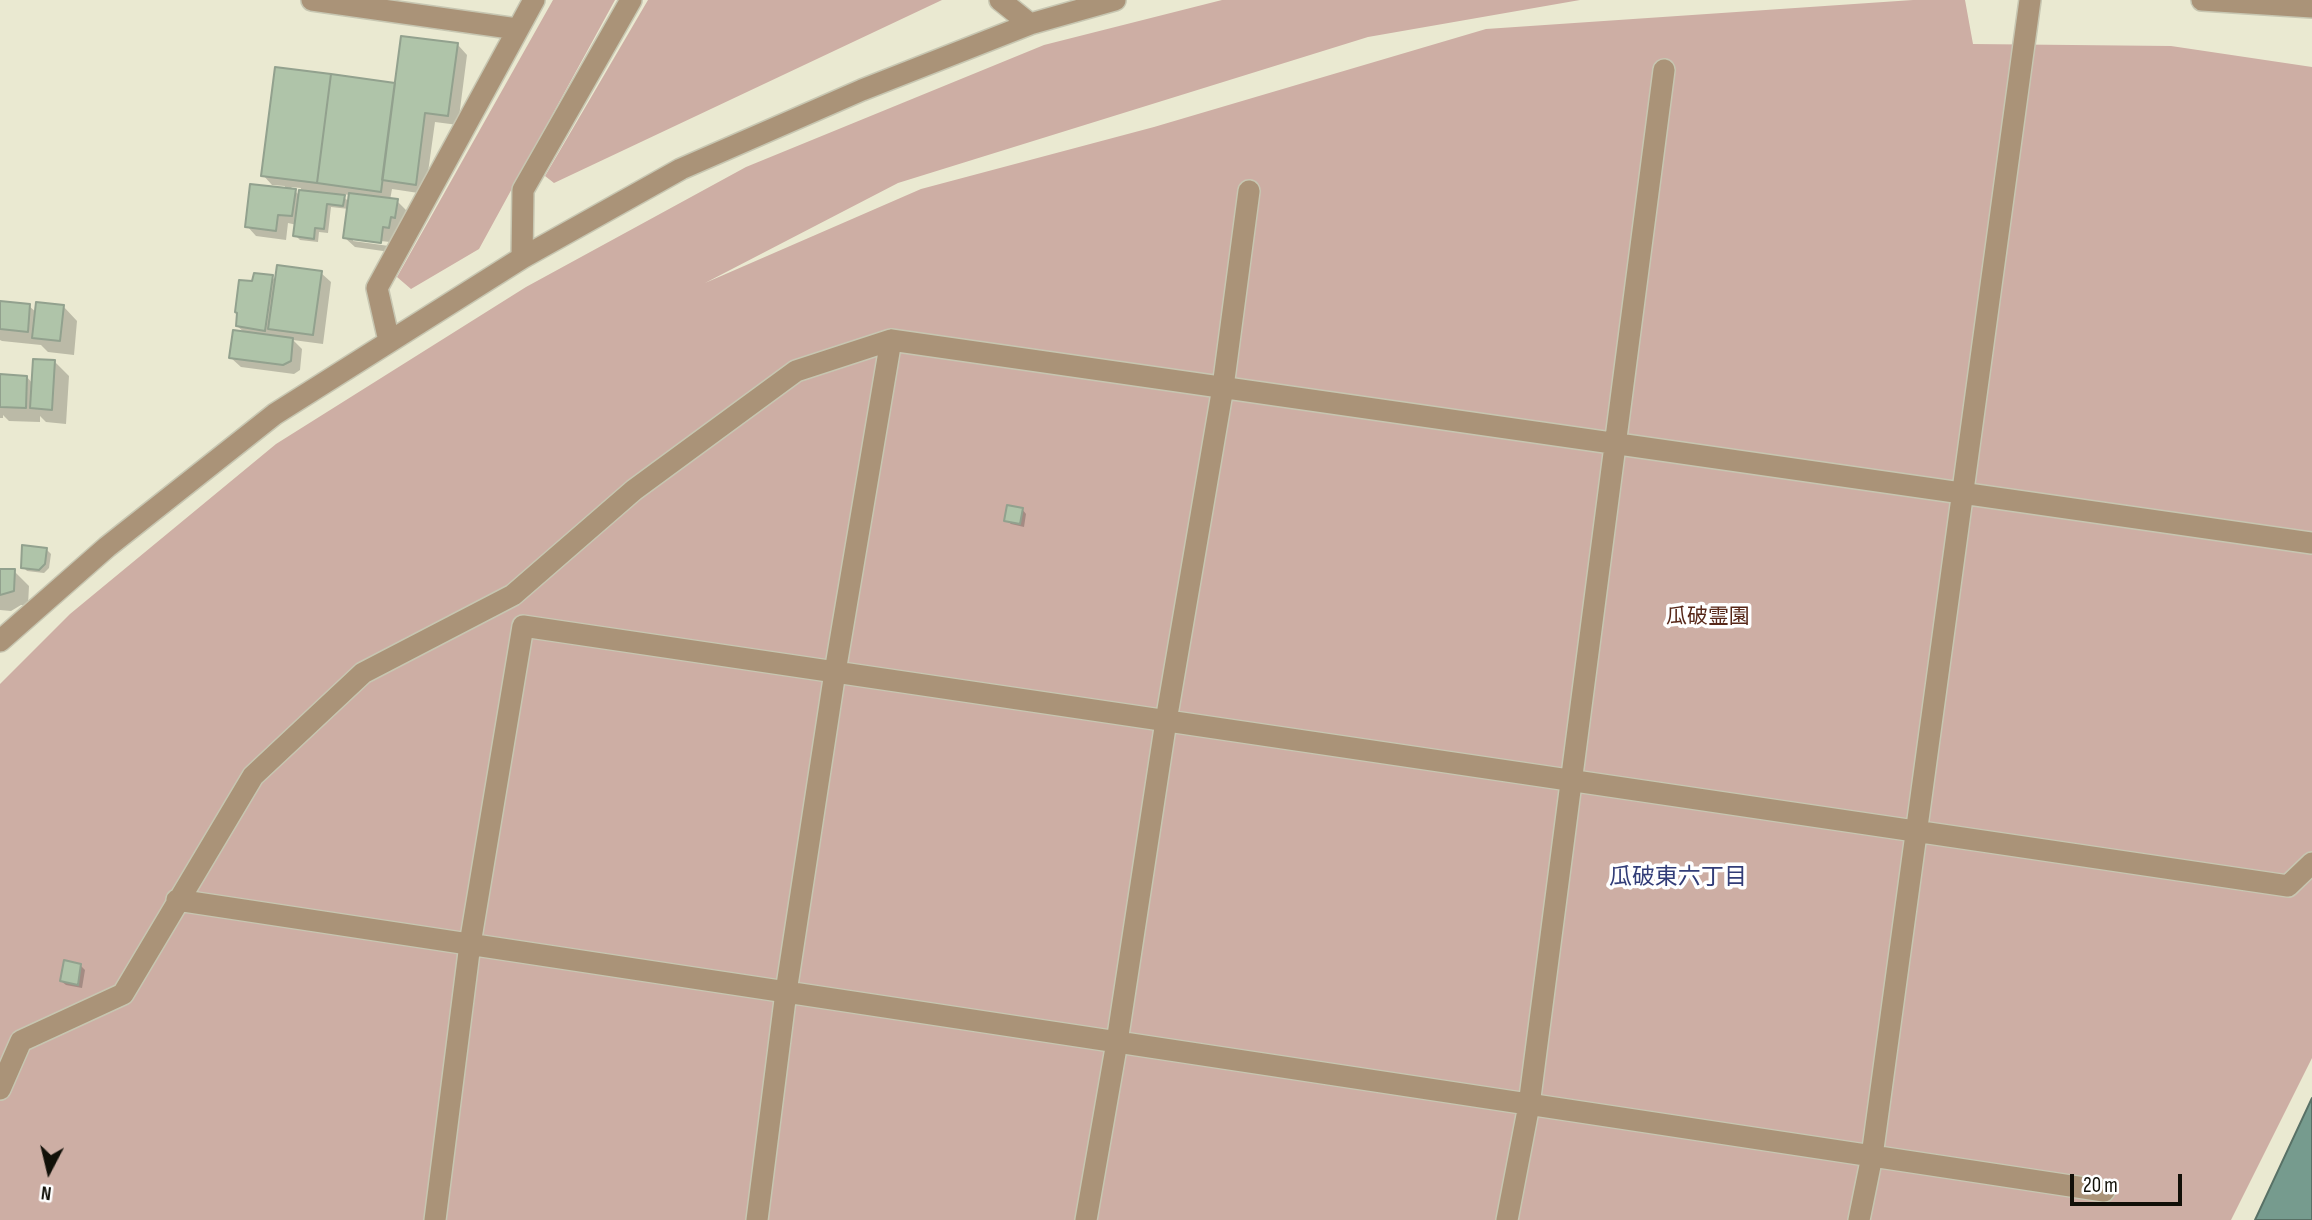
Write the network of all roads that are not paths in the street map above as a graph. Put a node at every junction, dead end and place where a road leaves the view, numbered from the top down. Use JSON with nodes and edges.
{"nodes":[{"id":1,"x":312,"y":0,"type":"edge"},
{"id":2,"x":534,"y":0,"type":"edge"},
{"id":3,"x":631,"y":0,"type":"edge"},
{"id":4,"x":1000,"y":0,"type":"edge"},
{"id":5,"x":1115,"y":0,"type":"edge"},
{"id":6,"x":2030,"y":0,"type":"edge"},
{"id":7,"x":2202,"y":0,"type":"edge"},
{"id":8,"x":2312,"y":7,"type":"edge"},
{"id":9,"x":1030,"y":24,"type":"junction"},
{"id":10,"x":517,"y":29,"type":"junction"},
{"id":11,"x":1664,"y":69,"type":"dead end"},
{"id":12,"x":1248,"y":191,"type":"dead end"},
{"id":13,"x":522,"y":258,"type":"junction"},
{"id":14,"x":891,"y":340,"type":"junction"},
{"id":15,"x":389,"y":341,"type":"junction"},
{"id":16,"x":1223,"y":387,"type":"junction"},
{"id":17,"x":1615,"y":444,"type":"junction"},
{"id":18,"x":1963,"y":493,"type":"junction"},
{"id":19,"x":2312,"y":543,"type":"edge"},
{"id":20,"x":2,"y":636,"type":"edge"},
{"id":21,"x":835,"y":672,"type":"junction"},
{"id":22,"x":1166,"y":721,"type":"junction"},
{"id":23,"x":1571,"y":780,"type":"junction"},
{"id":24,"x":1916,"y":831,"type":"junction"},
{"id":25,"x":2312,"y":863,"type":"edge"},
{"id":26,"x":177,"y":900,"type":"junction"},
{"id":27,"x":470,"y":944,"type":"junction"},
{"id":28,"x":786,"y":992,"type":"junction"},
{"id":29,"x":1117,"y":1042,"type":"junction"},
{"id":30,"x":0,"y":1089,"type":"edge"},
{"id":31,"x":1529,"y":1105,"type":"junction"},
{"id":32,"x":1872,"y":1156,"type":"junction"},
{"id":33,"x":2104,"y":1191,"type":"dead end"},
{"id":34,"x":435,"y":1220,"type":"edge"},
{"id":35,"x":757,"y":1220,"type":"edge"},
{"id":36,"x":1086,"y":1220,"type":"edge"},
{"id":37,"x":1507,"y":1220,"type":"edge"},
{"id":38,"x":1860,"y":1220,"type":"edge"}],
"edges":[{"from":1,"to":10,"type":"street"},
{"from":2,"to":10,"type":"street"},
{"from":3,"to":13,"type":"street"},
{"from":4,"to":9,"type":"street"},
{"from":5,"to":9,"type":"street"},
{"from":6,"to":18,"type":"street"},
{"from":7,"to":8,"type":"street"},
{"from":9,"to":13,"type":"street"},
{"from":10,"to":15,"type":"street"},
{"from":11,"to":17,"type":"street"},
{"from":12,"to":16,"type":"street"},
{"from":13,"to":15,"type":"street"},
{"from":14,"to":16,"type":"street"},
{"from":14,"to":21,"type":"street"},
{"from":14,"to":26,"type":"street"},
{"from":15,"to":20,"type":"street"},
{"from":16,"to":17,"type":"street"},
{"from":16,"to":22,"type":"street"},
{"from":17,"to":18,"type":"street"},
{"from":17,"to":23,"type":"street"},
{"from":18,"to":19,"type":"street"},
{"from":18,"to":24,"type":"street"},
{"from":21,"to":22,"type":"street"},
{"from":21,"to":27,"type":"street"},
{"from":21,"to":28,"type":"street"},
{"from":22,"to":23,"type":"street"},
{"from":22,"to":29,"type":"street"},
{"from":23,"to":24,"type":"street"},
{"from":23,"to":31,"type":"street"},
{"from":24,"to":25,"type":"street"},
{"from":24,"to":32,"type":"street"},
{"from":26,"to":27,"type":"street"},
{"from":26,"to":30,"type":"street"},
{"from":27,"to":28,"type":"street"},
{"from":27,"to":34,"type":"street"},
{"from":28,"to":29,"type":"street"},
{"from":28,"to":35,"type":"street"},
{"from":29,"to":31,"type":"street"},
{"from":29,"to":36,"type":"street"},
{"from":31,"to":32,"type":"street"},
{"from":31,"to":37,"type":"street"},
{"from":32,"to":33,"type":"street"},
{"from":32,"to":38,"type":"street"}]}
